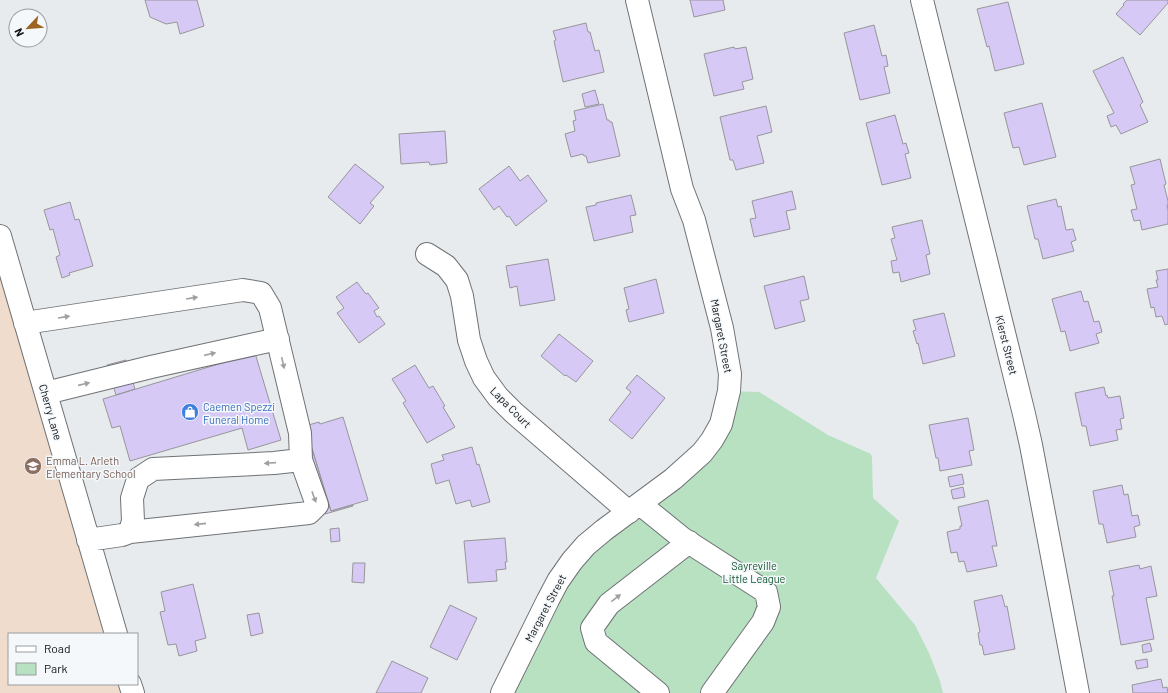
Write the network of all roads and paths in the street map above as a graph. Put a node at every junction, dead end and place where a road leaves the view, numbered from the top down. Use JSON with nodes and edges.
{"nodes":[{"id":1,"x":637,"y":0,"type":"edge"},
{"id":2,"x":922,"y":0,"type":"edge"},
{"id":3,"x":0,"y":236,"type":"edge"},
{"id":4,"x":427,"y":254,"type":"dead end"},
{"id":5,"x":25,"y":323,"type":"junction"},
{"id":6,"x":278,"y":339,"type":"junction"},
{"id":7,"x":46,"y":393,"type":"junction"},
{"id":8,"x":301,"y":460,"type":"junction"},
{"id":9,"x":634,"y":508,"type":"junction"},
{"id":10,"x":130,"y":532,"type":"junction"},
{"id":11,"x":88,"y":540,"type":"junction"},
{"id":12,"x":690,"y":542,"type":"junction"},
{"id":13,"x":116,"y":633,"type":"edge"},
{"id":14,"x":1074,"y":692,"type":"edge"},
{"id":15,"x":502,"y":693,"type":"edge"},
{"id":16,"x":658,"y":693,"type":"edge"},
{"id":17,"x":712,"y":693,"type":"edge"}],
"edges":[{"from":1,"to":9,"type":"street","name":"Margaret Street"},
{"from":2,"to":14,"type":"street","name":"Kierst Street"},
{"from":3,"to":5,"type":"street","name":"Cherry Lane"},
{"from":4,"to":9,"type":"street","name":"Lapa Court"},
{"from":5,"to":6,"type":"street","one_way":true},
{"from":5,"to":7,"type":"street","name":"Cherry Lane"},
{"from":7,"to":6,"type":"street","one_way":true},
{"from":6,"to":8,"type":"street","one_way":true},
{"from":7,"to":11,"type":"street","name":"Cherry Lane"},
{"from":8,"to":10,"type":"street","one_way":true},
{"from":8,"to":10,"type":"street","one_way":true},
{"from":9,"to":12,"type":"street","name":"Lapa Court"},
{"from":9,"to":15,"type":"street","name":"Margaret Street"},
{"from":10,"to":11,"type":"street"},
{"from":11,"to":13,"type":"street","name":"Cherry Lane"},
{"from":16,"to":12,"type":"street","one_way":true},
{"from":12,"to":17,"type":"street","name":"Lapa Court"}]}
